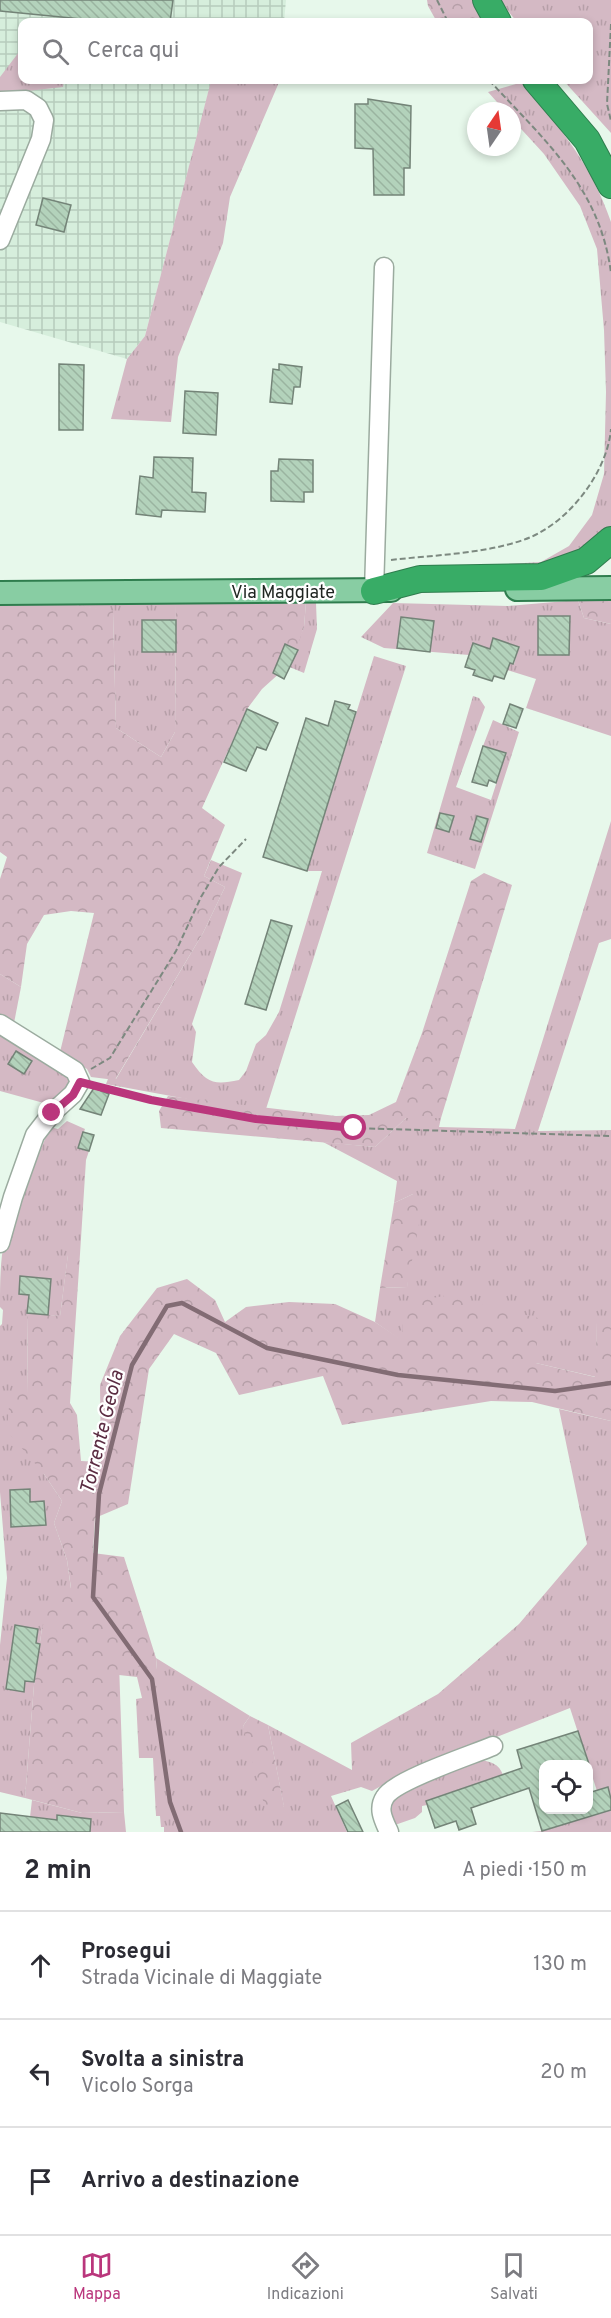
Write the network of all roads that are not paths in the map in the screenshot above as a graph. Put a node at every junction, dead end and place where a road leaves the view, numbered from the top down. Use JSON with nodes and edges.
{"nodes":[{"id":1,"x":486,"y":0,"type":"edge"},
{"id":2,"x":496,"y":18,"type":"edge"},
{"id":3,"x":539,"y":84,"type":"edge"},
{"id":4,"x":552,"y":84,"type":"edge"},
{"id":5,"x":0,"y":101,"type":"edge"},
{"id":6,"x":611,"y":148,"type":"edge"},
{"id":7,"x":611,"y":185,"type":"edge"},
{"id":8,"x":0,"y":240,"type":"edge"},
{"id":9,"x":384,"y":267,"type":"dead end"},
{"id":10,"x":611,"y":540,"type":"edge"},
{"id":11,"x":611,"y":588,"type":"edge"},
{"id":12,"x":374,"y":591,"type":"junction"},
{"id":13,"x":0,"y":593,"type":"edge"},
{"id":14,"x":0,"y":1024,"type":"edge"},
{"id":15,"x":0,"y":1243,"type":"edge"},
{"id":16,"x":494,"y":1746,"type":"dead end"},
{"id":17,"x":390,"y":1832,"type":"edge"}],
"edges":[{"from":1,"to":2,"type":"highway"},
{"from":3,"to":7,"type":"highway"},
{"from":4,"to":6,"type":"highway"},
{"from":5,"to":8,"type":"street"},
{"from":9,"to":12,"type":"street"},
{"from":10,"to":12,"type":"highway"},
{"from":11,"to":12,"type":"main road","name":"Via Maggiate"},
{"from":12,"to":13,"type":"main road","name":"Via Maggiate"},
{"from":14,"to":15,"type":"street"},
{"from":16,"to":17,"type":"street"}]}
